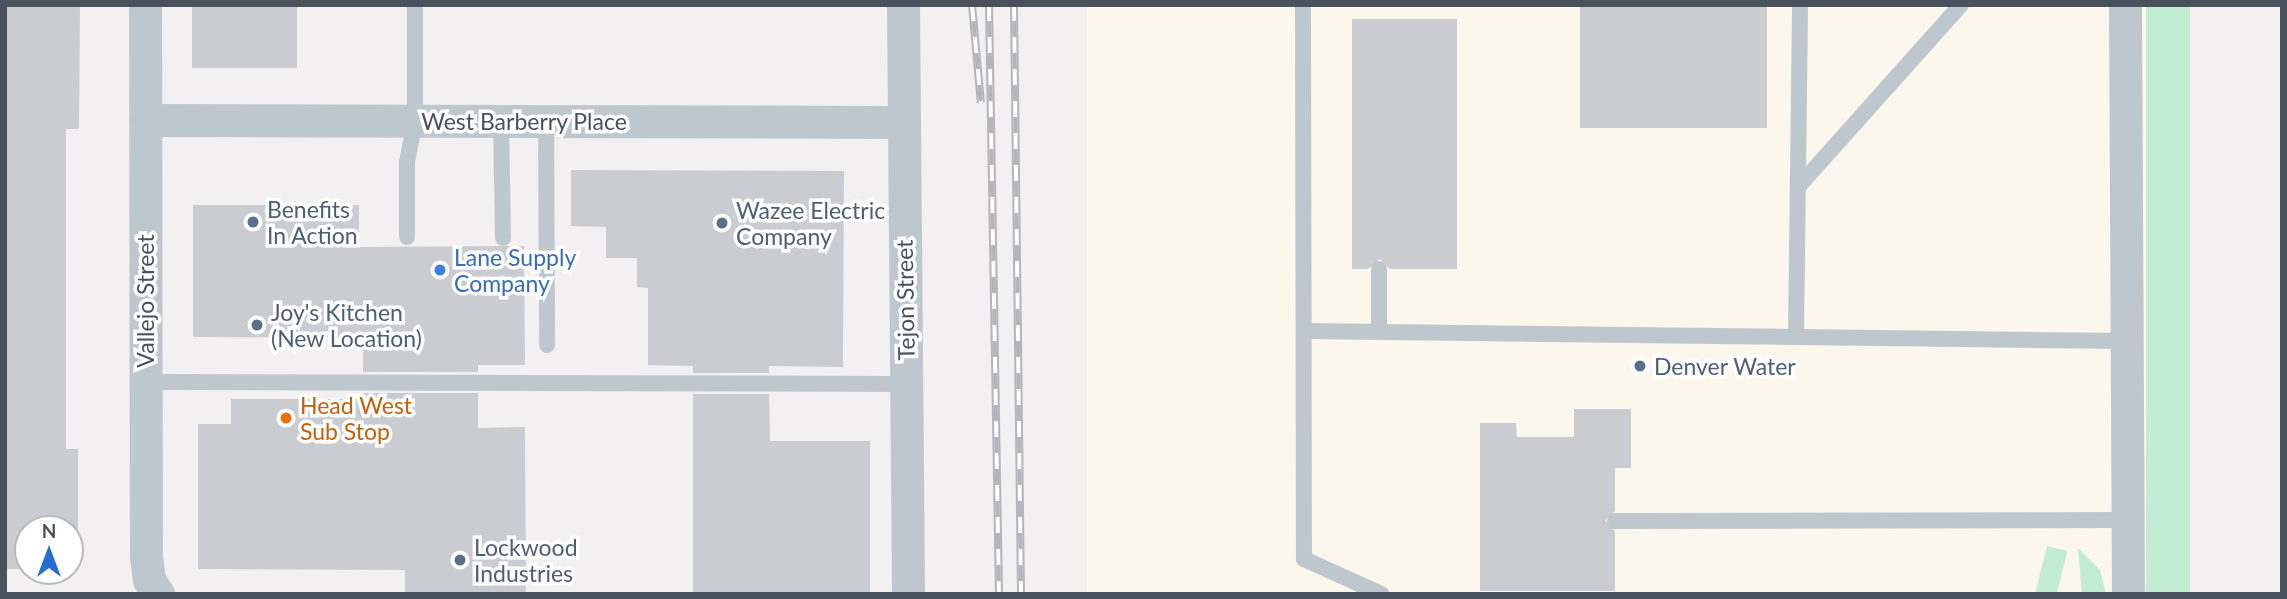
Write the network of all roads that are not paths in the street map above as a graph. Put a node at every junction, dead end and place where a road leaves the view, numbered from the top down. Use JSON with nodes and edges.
{"nodes":[{"id":1,"x":145,"y":5,"type":"edge"},
{"id":2,"x":415,"y":5,"type":"edge"},
{"id":3,"x":903,"y":5,"type":"edge"},
{"id":4,"x":1303,"y":5,"type":"edge"},
{"id":5,"x":1800,"y":5,"type":"edge"},
{"id":6,"x":1961,"y":5,"type":"edge"},
{"id":7,"x":2125,"y":5,"type":"edge"},
{"id":8,"x":145,"y":120,"type":"junction"},
{"id":9,"x":415,"y":121,"type":"junction"},
{"id":10,"x":501,"y":121,"type":"junction"},
{"id":11,"x":546,"y":121,"type":"junction"},
{"id":12,"x":904,"y":122,"type":"junction"},
{"id":13,"x":1798,"y":187,"type":"junction"},
{"id":14,"x":407,"y":237,"type":"dead end"},
{"id":15,"x":503,"y":238,"type":"dead end"},
{"id":16,"x":1379,"y":269,"type":"dead end"},
{"id":17,"x":1304,"y":331,"type":"junction"},
{"id":18,"x":1379,"y":332,"type":"junction"},
{"id":19,"x":1796,"y":337,"type":"junction"},
{"id":20,"x":2126,"y":341,"type":"junction"},
{"id":21,"x":547,"y":345,"type":"dead end"},
{"id":22,"x":146,"y":382,"type":"junction"},
{"id":23,"x":906,"y":384,"type":"junction"},
{"id":24,"x":2127,"y":520,"type":"junction"},
{"id":25,"x":1615,"y":521,"type":"dead end"},
{"id":26,"x":1345,"y":577,"type":"junction"},
{"id":27,"x":158,"y":594,"type":"edge"},
{"id":28,"x":908,"y":594,"type":"edge"},
{"id":29,"x":1339,"y":594,"type":"edge"},
{"id":30,"x":1381,"y":594,"type":"edge"},
{"id":31,"x":2128,"y":594,"type":"edge"}],
"edges":[{"from":1,"to":8,"type":"street","name":"Vallejo Street"},
{"from":2,"to":9,"type":"lane"},
{"from":3,"to":12,"type":"street","name":"Tejon Street"},
{"from":4,"to":17,"type":"lane"},
{"from":5,"to":13,"type":"lane"},
{"from":6,"to":13,"type":"lane"},
{"from":7,"to":20,"type":"street"},
{"from":8,"to":9,"type":"street","name":"West Barberry Place"},
{"from":8,"to":22,"type":"street","name":"Vallejo Street"},
{"from":9,"to":10,"type":"street","name":"West Barberry Place"},
{"from":9,"to":14,"type":"lane"},
{"from":10,"to":11,"type":"street","name":"West Barberry Place"},
{"from":10,"to":15,"type":"lane"},
{"from":11,"to":12,"type":"street","name":"West Barberry Place"},
{"from":11,"to":21,"type":"lane"},
{"from":12,"to":23,"type":"street","name":"Tejon Street"},
{"from":13,"to":19,"type":"lane"},
{"from":16,"to":18,"type":"lane"},
{"from":17,"to":18,"type":"lane"},
{"from":17,"to":26,"type":"lane"},
{"from":18,"to":19,"type":"lane"},
{"from":19,"to":20,"type":"lane"},
{"from":20,"to":24,"type":"street"},
{"from":22,"to":23,"type":"lane"},
{"from":22,"to":27,"type":"street","name":"Vallejo Street"},
{"from":23,"to":28,"type":"street","name":"Tejon Street"},
{"from":24,"to":25,"type":"lane"},
{"from":24,"to":31,"type":"street"},
{"from":26,"to":29,"type":"lane"},
{"from":26,"to":30,"type":"lane"}]}
